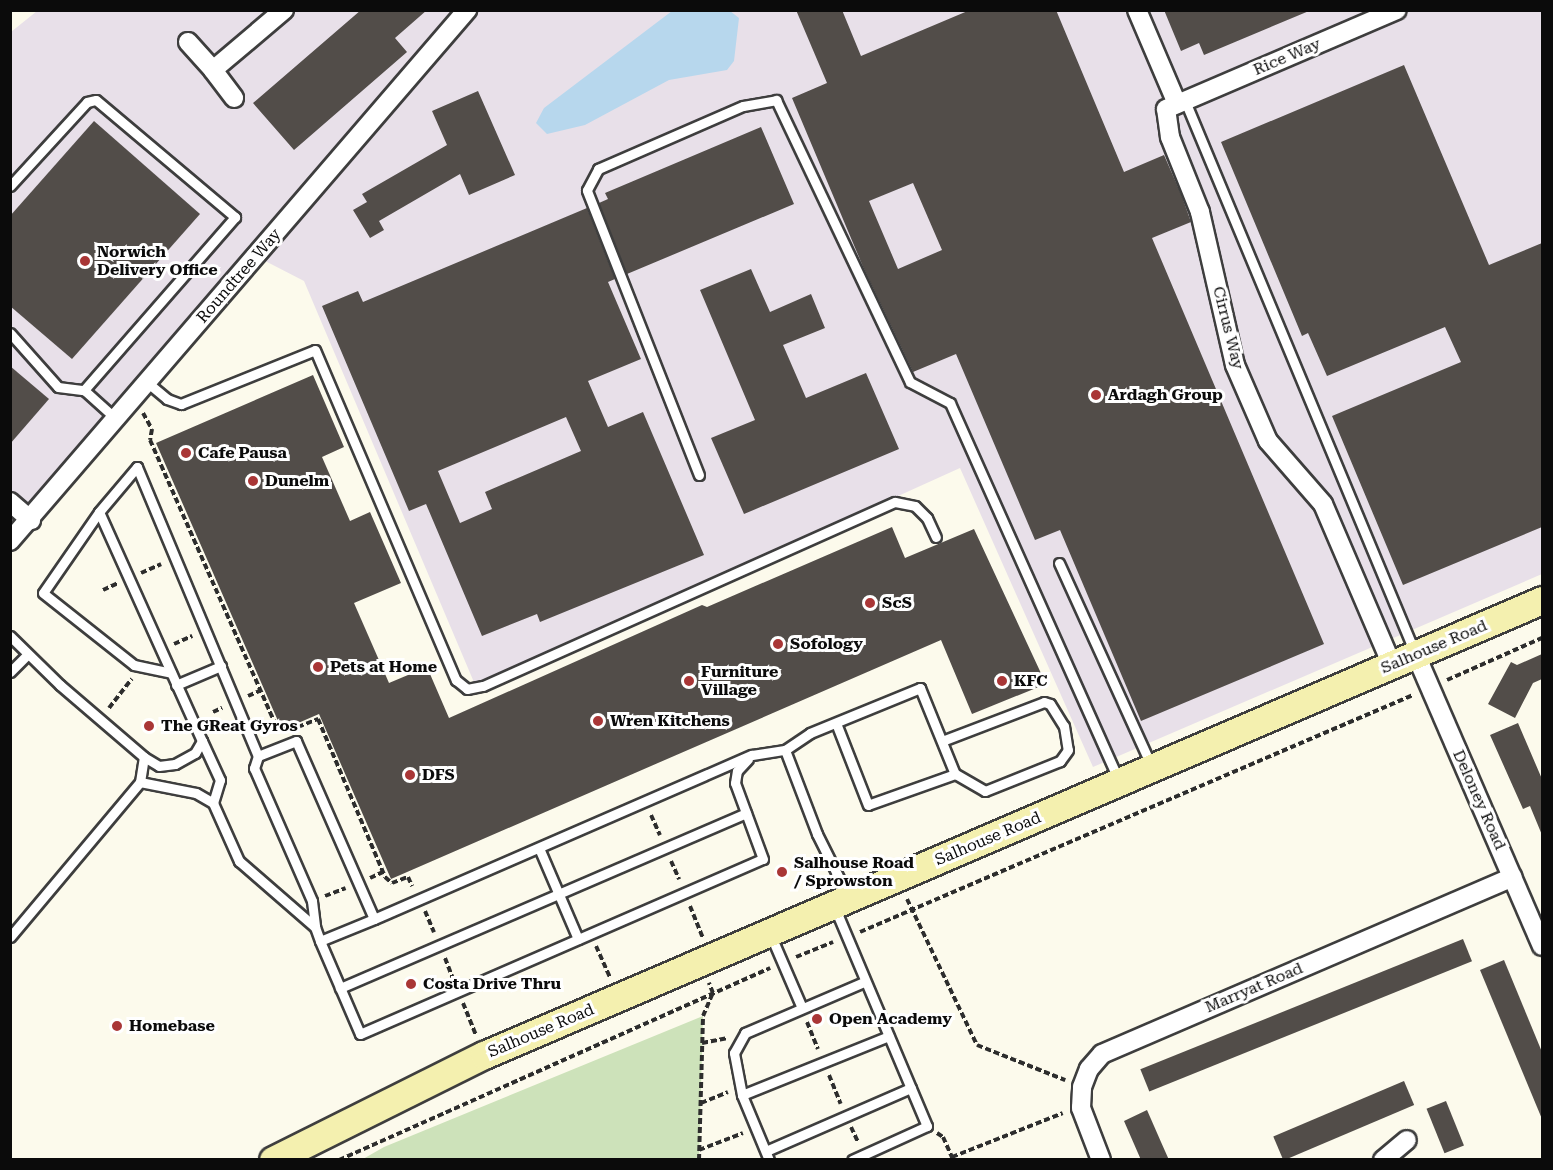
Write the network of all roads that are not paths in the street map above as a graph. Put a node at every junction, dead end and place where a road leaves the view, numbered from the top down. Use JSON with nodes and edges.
{"nodes":[{"id":1,"x":284,"y":10,"type":"edge"},
{"id":2,"x":467,"y":10,"type":"edge"},
{"id":3,"x":1137,"y":10,"type":"edge"},
{"id":4,"x":1396,"y":10,"type":"edge"},
{"id":5,"x":188,"y":42,"type":"dead end"},
{"id":6,"x":213,"y":70,"type":"junction"},
{"id":7,"x":234,"y":98,"type":"dead end"},
{"id":8,"x":1181,"y":102,"type":"junction"},
{"id":9,"x":10,"y":186,"type":"edge"},
{"id":10,"x":10,"y":333,"type":"edge"},
{"id":11,"x":148,"y":383,"type":"junction"},
{"id":12,"x":84,"y":390,"type":"junction"},
{"id":13,"x":114,"y":417,"type":"junction"},
{"id":14,"x":699,"y":475,"type":"dead end"},
{"id":15,"x":10,"y":502,"type":"edge"},
{"id":16,"x":99,"y":513,"type":"junction"},
{"id":17,"x":31,"y":520,"type":"junction"},
{"id":18,"x":936,"y":537,"type":"dead end"},
{"id":19,"x":10,"y":541,"type":"edge"},
{"id":20,"x":1059,"y":563,"type":"dead end"},
{"id":21,"x":1542,"y":600,"type":"edge"},
{"id":22,"x":10,"y":636,"type":"edge"},
{"id":23,"x":27,"y":655,"type":"junction"},
{"id":24,"x":1404,"y":660,"type":"junction"},
{"id":25,"x":221,"y":666,"type":"junction"},
{"id":26,"x":10,"y":672,"type":"edge"},
{"id":27,"x":171,"y":673,"type":"junction"},
{"id":28,"x":176,"y":685,"type":"junction"},
{"id":29,"x":836,"y":723,"type":"junction"},
{"id":30,"x":202,"y":741,"type":"junction"},
{"id":31,"x":942,"y":741,"type":"junction"},
{"id":32,"x":785,"y":750,"type":"junction"},
{"id":33,"x":752,"y":755,"type":"junction"},
{"id":34,"x":258,"y":756,"type":"junction"},
{"id":35,"x":144,"y":757,"type":"junction"},
{"id":36,"x":1154,"y":770,"type":"junction"},
{"id":37,"x":955,"y":774,"type":"junction"},
{"id":38,"x":140,"y":782,"type":"junction"},
{"id":39,"x":1120,"y":784,"type":"junction"},
{"id":40,"x":213,"y":803,"type":"junction"},
{"id":41,"x":746,"y":813,"type":"junction"},
{"id":42,"x":539,"y":848,"type":"junction"},
{"id":43,"x":1512,"y":877,"type":"junction"},
{"id":44,"x":559,"y":894,"type":"junction"},
{"id":45,"x":841,"y":902,"type":"junction"},
{"id":46,"x":374,"y":919,"type":"junction"},
{"id":47,"x":315,"y":927,"type":"junction"},
{"id":48,"x":770,"y":932,"type":"junction"},
{"id":49,"x":10,"y":937,"type":"edge"},
{"id":50,"x":578,"y":939,"type":"junction"},
{"id":51,"x":320,"y":942,"type":"junction"},
{"id":52,"x":1542,"y":946,"type":"edge"},
{"id":53,"x":864,"y":982,"type":"junction"},
{"id":54,"x":340,"y":988,"type":"junction"},
{"id":55,"x":802,"y":1008,"type":"junction"},
{"id":56,"x":889,"y":1036,"type":"junction"},
{"id":57,"x":911,"y":1088,"type":"junction"},
{"id":58,"x":741,"y":1092,"type":"junction"},
{"id":59,"x":1407,"y":1140,"type":"dead end"},
{"id":60,"x":767,"y":1155,"type":"edge"},
{"id":61,"x":273,"y":1160,"type":"edge"},
{"id":62,"x":852,"y":1160,"type":"edge"},
{"id":63,"x":1101,"y":1160,"type":"edge"},
{"id":64,"x":1383,"y":1160,"type":"edge"}],
"edges":[{"from":1,"to":6,"type":"street"},
{"from":2,"to":11,"type":"street","name":"Roundtree Way"},
{"from":3,"to":8,"type":"street"},
{"from":4,"to":8,"type":"street","name":"Rice Way"},
{"from":5,"to":6,"type":"street"},
{"from":6,"to":7,"type":"street"},
{"from":8,"to":24,"type":"lane"},
{"from":8,"to":24,"type":"street","name":"Cirrus Way"},
{"from":9,"to":12,"type":"lane"},
{"from":10,"to":12,"type":"lane"},
{"from":11,"to":13,"type":"street","name":"Roundtree Way"},
{"from":11,"to":18,"type":"lane"},
{"from":12,"to":13,"type":"lane"},
{"from":13,"to":17,"type":"street","name":"Roundtree Way"},
{"from":14,"to":39,"type":"lane"},
{"from":15,"to":17,"type":"street"},
{"from":16,"to":25,"type":"lane"},
{"from":16,"to":27,"type":"lane"},
{"from":16,"to":27,"type":"lane"},
{"from":17,"to":19,"type":"street","name":"Roundtree Way"},
{"from":20,"to":36,"type":"lane"},
{"from":21,"to":24,"type":"street","name":"Salhouse Road"},
{"from":22,"to":23,"type":"lane"},
{"from":23,"to":26,"type":"lane"},
{"from":23,"to":35,"type":"lane"},
{"from":24,"to":36,"type":"street","name":"Salhouse Road"},
{"from":24,"to":43,"type":"street","name":"Deloney Road"},
{"from":25,"to":28,"type":"lane"},
{"from":25,"to":34,"type":"lane"},
{"from":27,"to":28,"type":"lane"},
{"from":28,"to":30,"type":"lane"},
{"from":29,"to":31,"type":"lane"},
{"from":29,"to":32,"type":"lane"},
{"from":29,"to":37,"type":"lane"},
{"from":30,"to":35,"type":"lane"},
{"from":30,"to":40,"type":"lane"},
{"from":31,"to":37,"type":"lane"},
{"from":31,"to":37,"type":"lane"},
{"from":32,"to":33,"type":"lane"},
{"from":32,"to":45,"type":"lane"},
{"from":33,"to":41,"type":"lane"},
{"from":33,"to":42,"type":"lane"},
{"from":34,"to":46,"type":"lane"},
{"from":34,"to":47,"type":"lane"},
{"from":35,"to":38,"type":"lane"},
{"from":36,"to":39,"type":"street","name":"Salhouse Road"},
{"from":38,"to":40,"type":"lane"},
{"from":38,"to":49,"type":"lane"},
{"from":39,"to":45,"type":"street","name":"Salhouse Road"},
{"from":40,"to":47,"type":"lane"},
{"from":41,"to":44,"type":"lane"},
{"from":41,"to":50,"type":"lane"},
{"from":42,"to":44,"type":"lane"},
{"from":42,"to":46,"type":"lane"},
{"from":43,"to":52,"type":"street","name":"Deloney Road"},
{"from":43,"to":63,"type":"street","name":"Marryat Road"},
{"from":44,"to":50,"type":"lane"},
{"from":44,"to":54,"type":"lane"},
{"from":45,"to":48,"type":"street","name":"Salhouse Road"},
{"from":45,"to":53,"type":"lane"},
{"from":46,"to":51,"type":"lane"},
{"from":47,"to":51,"type":"lane"},
{"from":48,"to":55,"type":"lane"},
{"from":48,"to":61,"type":"street","name":"Salhouse Road"},
{"from":50,"to":54,"type":"lane"},
{"from":51,"to":54,"type":"lane"},
{"from":53,"to":55,"type":"lane"},
{"from":53,"to":56,"type":"lane"},
{"from":55,"to":58,"type":"lane"},
{"from":56,"to":57,"type":"lane"},
{"from":56,"to":58,"type":"lane"},
{"from":57,"to":60,"type":"lane"},
{"from":57,"to":62,"type":"lane"},
{"from":58,"to":60,"type":"lane"},
{"from":59,"to":64,"type":"street"}]}
